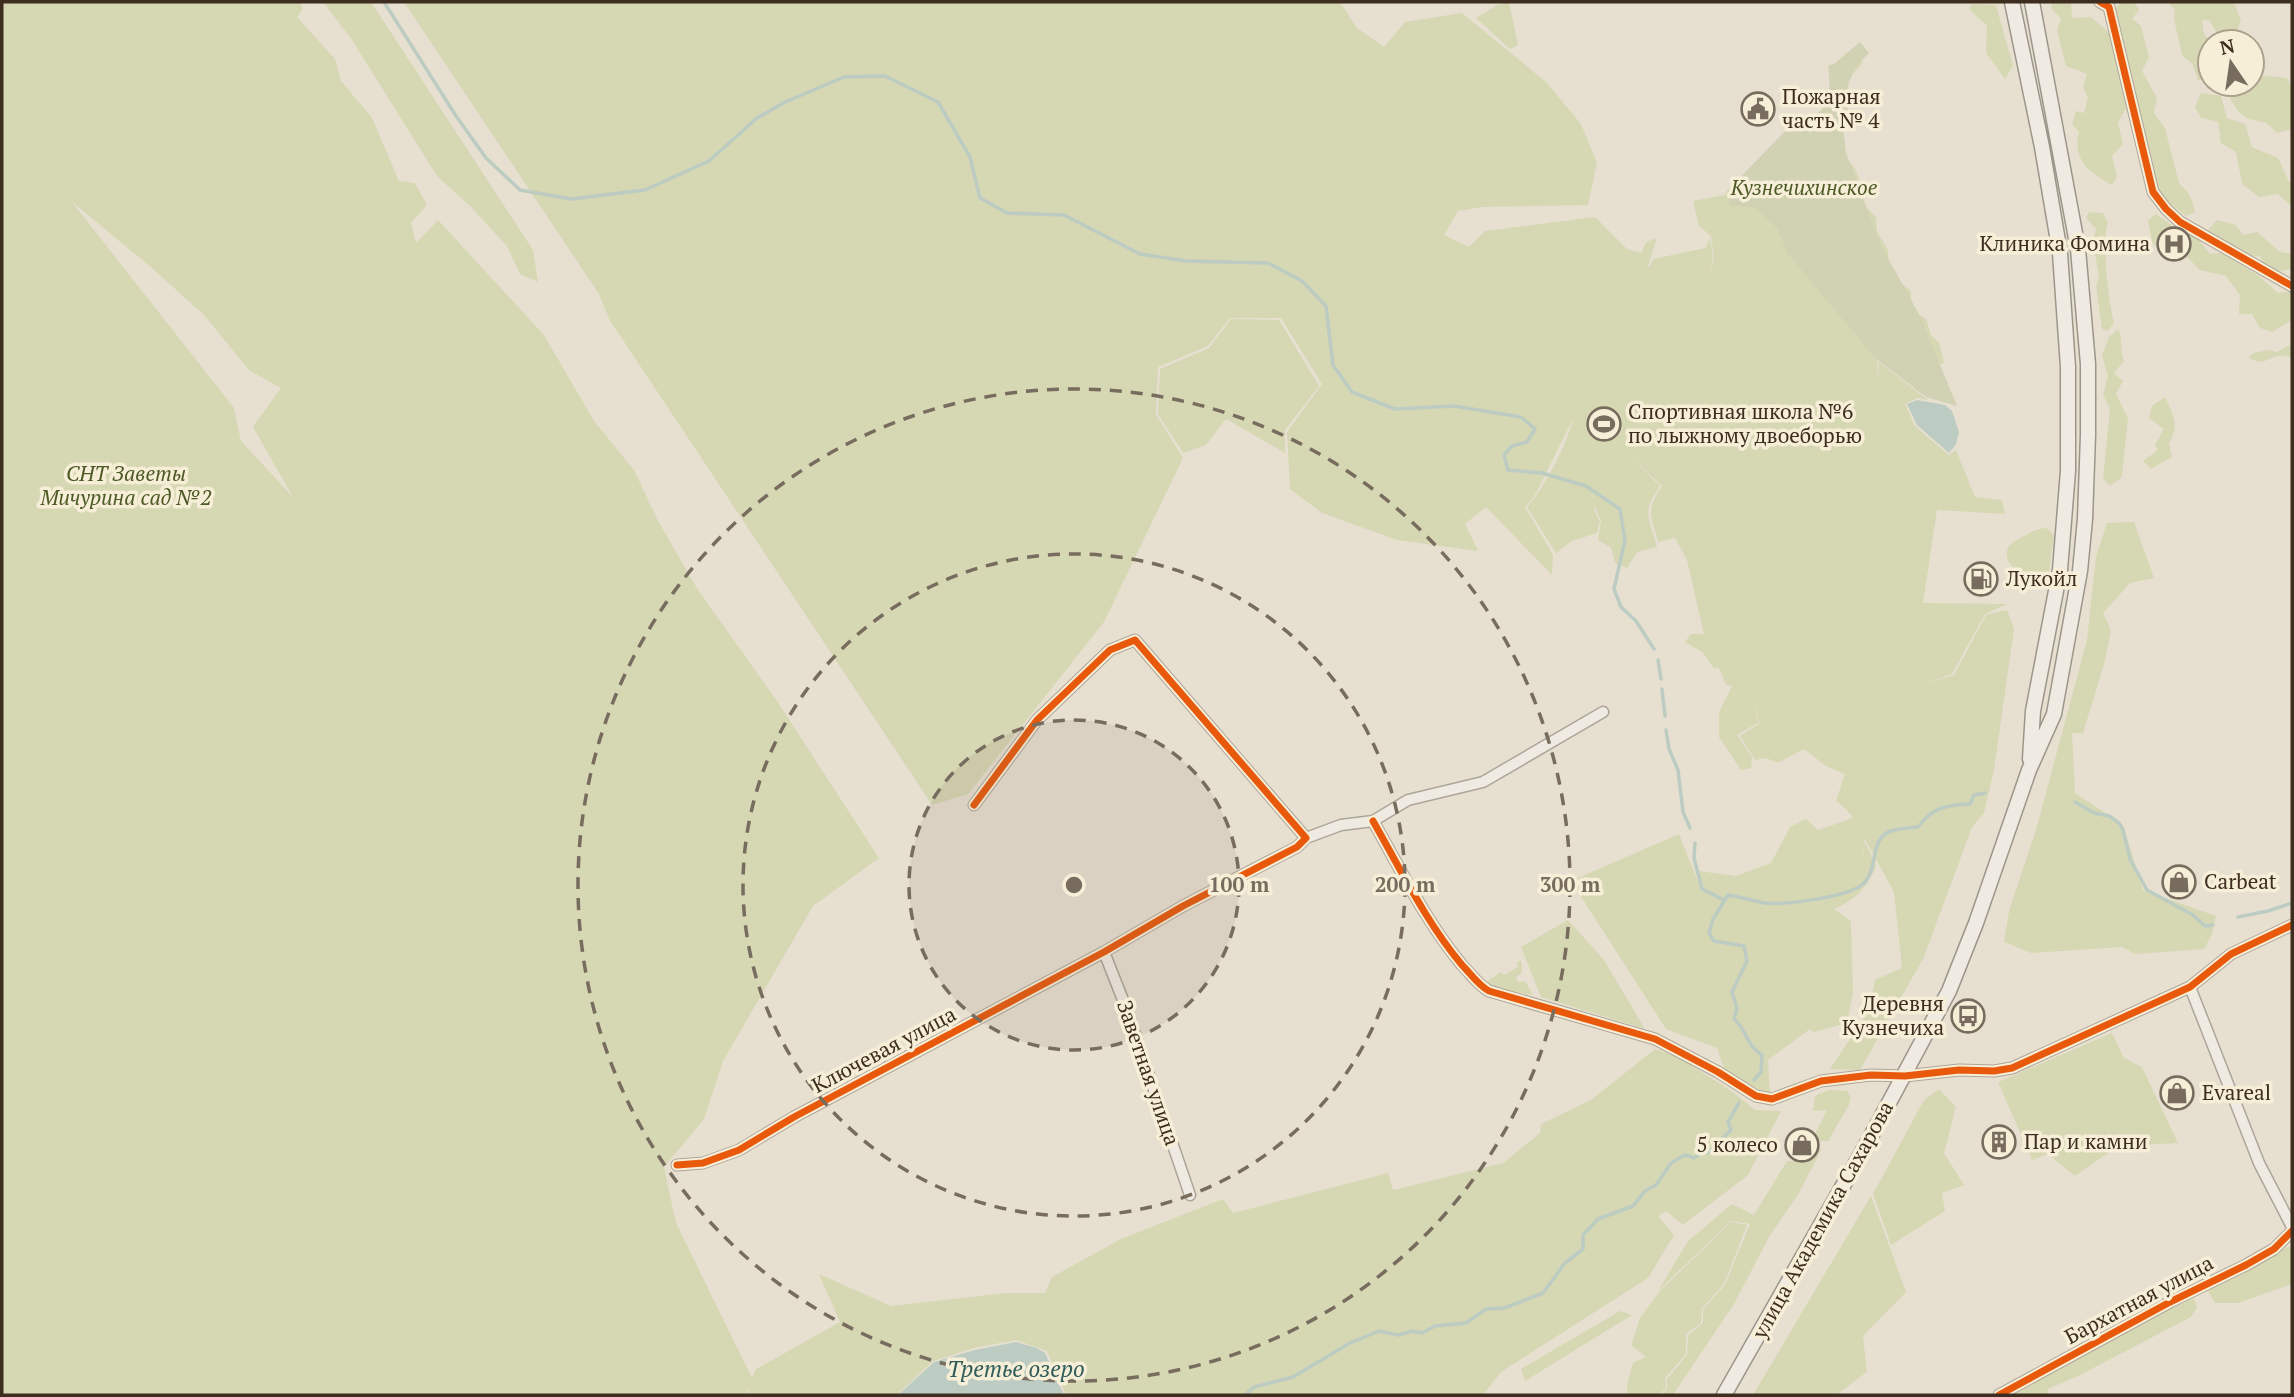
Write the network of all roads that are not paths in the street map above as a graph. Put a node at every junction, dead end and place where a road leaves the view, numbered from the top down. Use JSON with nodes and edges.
{"nodes":[{"id":1,"x":2012,"y":2,"type":"edge"},
{"id":2,"x":2032,"y":2,"type":"edge"},
{"id":3,"x":2100,"y":2,"type":"edge"},
{"id":4,"x":2292,"y":286,"type":"edge"},
{"id":5,"x":1603,"y":712,"type":"dead end"},
{"id":6,"x":2029,"y":771,"type":"junction"},
{"id":7,"x":974,"y":805,"type":"dead end"},
{"id":8,"x":1373,"y":821,"type":"junction"},
{"id":9,"x":1306,"y":838,"type":"junction"},
{"id":10,"x":2292,"y":925,"type":"edge"},
{"id":11,"x":1104,"y":952,"type":"junction"},
{"id":12,"x":2190,"y":987,"type":"junction"},
{"id":13,"x":1905,"y":1076,"type":"junction"},
{"id":14,"x":677,"y":1165,"type":"dead end"},
{"id":15,"x":1190,"y":1195,"type":"dead end"},
{"id":16,"x":2292,"y":1229,"type":"edge"},
{"id":17,"x":1724,"y":1395,"type":"edge"},
{"id":18,"x":1999,"y":1395,"type":"edge"}],
"edges":[{"from":1,"to":6,"type":"main road","name":"улица Академика Сахарова"},
{"from":2,"to":6,"type":"main road","name":"улица Академика Сахарова"},
{"from":3,"to":4,"type":"street"},
{"from":5,"to":8,"type":"street"},
{"from":6,"to":13,"type":"main road","name":"улица Академика Сахарова"},
{"from":7,"to":9,"type":"street"},
{"from":8,"to":9,"type":"street","name":"Ключевая улица"},
{"from":8,"to":13,"type":"street"},
{"from":9,"to":11,"type":"street","name":"Ключевая улица"},
{"from":10,"to":12,"type":"street"},
{"from":11,"to":14,"type":"street","name":"Ключевая улица"},
{"from":11,"to":15,"type":"street","name":"Заветная улица"},
{"from":12,"to":13,"type":"street"},
{"from":12,"to":16,"type":"street"},
{"from":13,"to":17,"type":"main road","name":"улица Академика Сахарова"},
{"from":16,"to":18,"type":"street","name":"Бархатная улица"}]}
